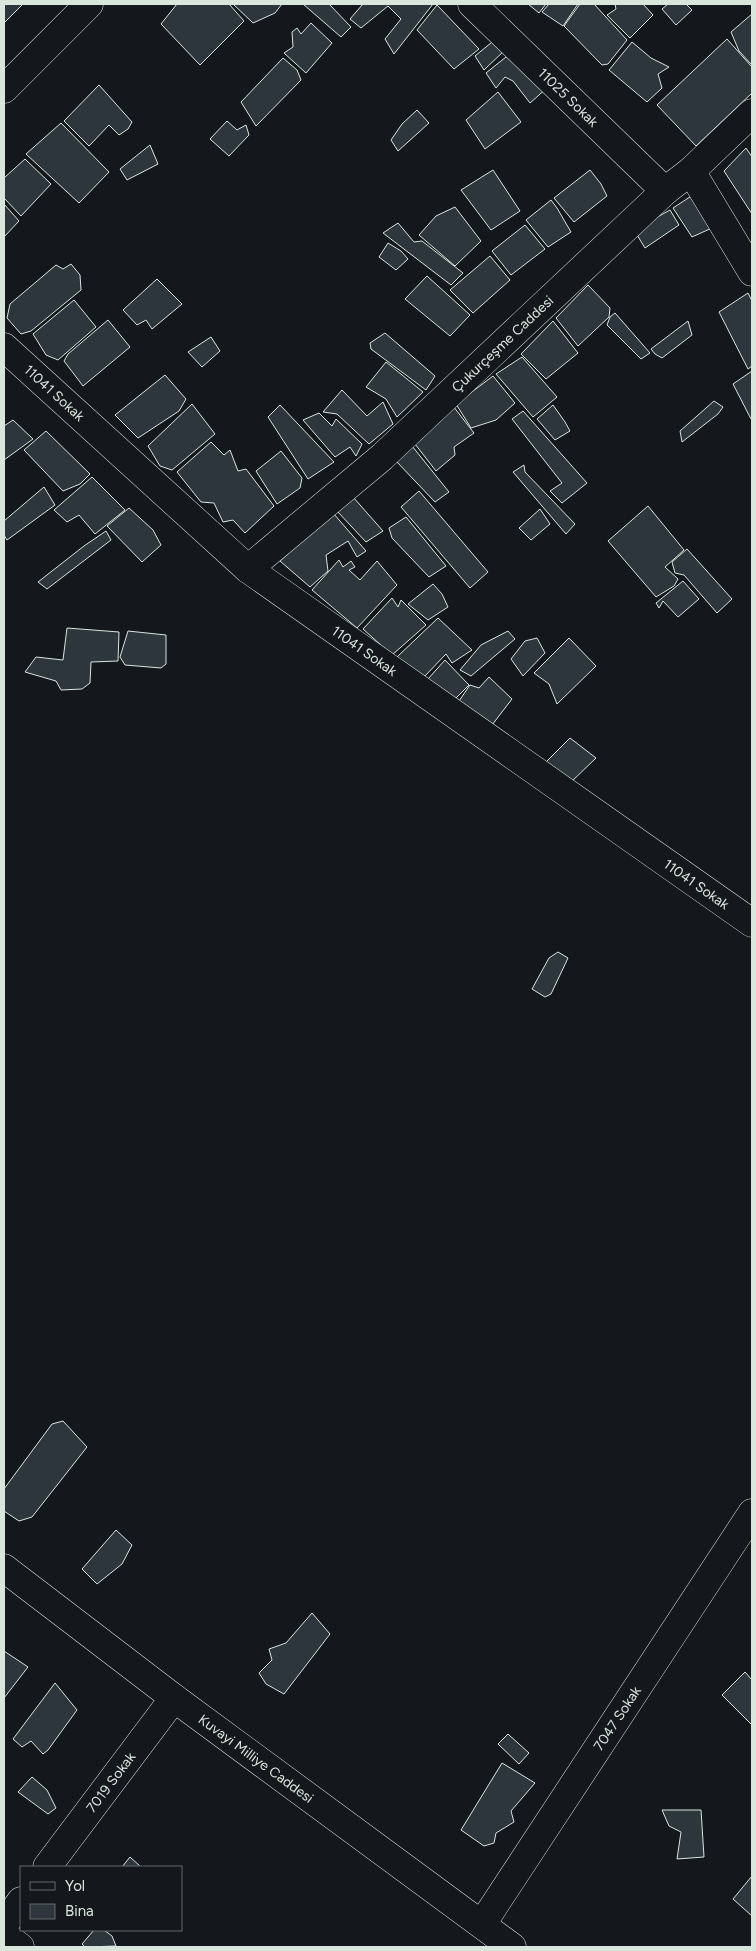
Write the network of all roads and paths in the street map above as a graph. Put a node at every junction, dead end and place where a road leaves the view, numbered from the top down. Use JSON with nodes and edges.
{"nodes":[{"id":1,"x":89,"y":4,"type":"edge"},
{"id":2,"x":472,"y":4,"type":"edge"},
{"id":3,"x":4,"y":89,"type":"edge"},
{"id":4,"x":752,"y":112,"type":"edge"},
{"id":5,"x":691,"y":171,"type":"junction"},
{"id":6,"x":665,"y":191,"type":"junction"},
{"id":7,"x":752,"y":272,"type":"edge"},
{"id":8,"x":4,"y":347,"type":"edge"},
{"id":9,"x":248,"y":569,"type":"junction"},
{"id":10,"x":752,"y":923,"type":"edge"},
{"id":11,"x":752,"y":1513,"type":"edge"},
{"id":12,"x":4,"y":1568,"type":"edge"},
{"id":13,"x":174,"y":1698,"type":"junction"},
{"id":14,"x":48,"y":1866,"type":"edge"},
{"id":15,"x":20,"y":1903,"type":"edge"},
{"id":16,"x":482,"y":1924,"type":"junction"},
{"id":17,"x":4,"y":1925,"type":"edge"},
{"id":18,"x":4,"y":1935,"type":"edge"},
{"id":19,"x":20,"y":1947,"type":"edge"},
{"id":20,"x":512,"y":1947,"type":"edge"}],
"edges":[{"from":1,"to":3,"type":"street"},
{"from":2,"to":6,"type":"street","name":"11025 Sokak"},
{"from":4,"to":5,"type":"street","name":"Çukurçeşme Caddesi"},
{"from":5,"to":6,"type":"street","name":"Çukurçeşme Caddesi"},
{"from":5,"to":7,"type":"street"},
{"from":6,"to":9,"type":"street","name":"Çukurçeşme Caddesi"},
{"from":8,"to":9,"type":"street","name":"11041 Sokak"},
{"from":9,"to":10,"type":"street","name":"11041 Sokak"},
{"from":11,"to":16,"type":"street","name":"7047 Sokak"},
{"from":12,"to":13,"type":"street","name":"Kuvayi Milliye Caddesi"},
{"from":13,"to":14,"type":"street","name":"7019 Sokak"},
{"from":13,"to":16,"type":"street","name":"Kuvayi Milliye Caddesi"},
{"from":15,"to":17,"type":"street"},
{"from":16,"to":20,"type":"street","name":"Kuvayi Milliye Caddesi"},
{"from":18,"to":19,"type":"street"}]}
